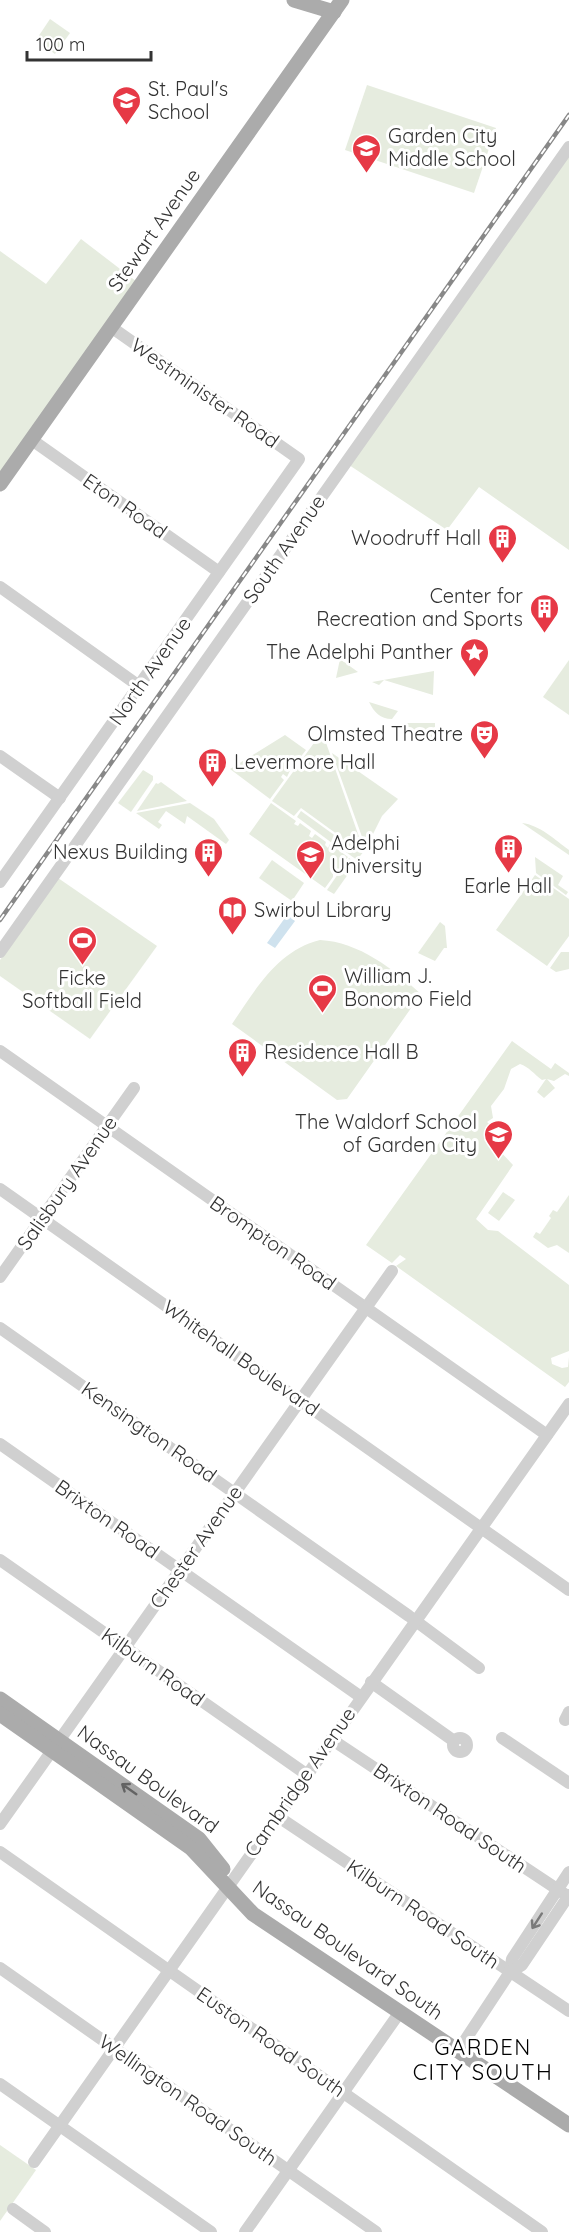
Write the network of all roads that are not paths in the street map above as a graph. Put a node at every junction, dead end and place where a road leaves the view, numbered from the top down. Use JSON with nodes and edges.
{"nodes":[{"id":1,"x":294,"y":0,"type":"edge"},
{"id":2,"x":338,"y":6,"type":"edge"},
{"id":3,"x":569,"y":147,"type":"edge"},
{"id":4,"x":111,"y":327,"type":"junction"},
{"id":5,"x":32,"y":440,"type":"junction"},
{"id":6,"x":299,"y":459,"type":"joint"},
{"id":7,"x":0,"y":484,"type":"edge"},
{"id":8,"x":219,"y":572,"type":"junction"},
{"id":9,"x":0,"y":588,"type":"edge"},
{"id":10,"x":139,"y":686,"type":"junction"},
{"id":11,"x":0,"y":756,"type":"edge"},
{"id":12,"x":60,"y":798,"type":"junction"},
{"id":13,"x":0,"y":882,"type":"edge"},
{"id":14,"x":0,"y":952,"type":"edge"},
{"id":15,"x":0,"y":1051,"type":"edge"},
{"id":16,"x":134,"y":1088,"type":"dead end"},
{"id":17,"x":107,"y":1126,"type":"junction"},
{"id":18,"x":0,"y":1189,"type":"edge"},
{"id":19,"x":42,"y":1218,"type":"junction"},
{"id":20,"x":392,"y":1271,"type":"dead end"},
{"id":21,"x":0,"y":1277,"type":"edge"},
{"id":22,"x":366,"y":1308,"type":"junction"},
{"id":23,"x":0,"y":1328,"type":"edge"},
{"id":24,"x":300,"y":1400,"type":"junction"},
{"id":25,"x":569,"y":1404,"type":"edge"},
{"id":26,"x":547,"y":1435,"type":"junction"},
{"id":27,"x":0,"y":1444,"type":"edge"},
{"id":28,"x":235,"y":1492,"type":"junction"},
{"id":29,"x":481,"y":1527,"type":"junction"},
{"id":30,"x":0,"y":1560,"type":"edge"},
{"id":31,"x":180,"y":1570,"type":"junction"},
{"id":32,"x":569,"y":1590,"type":"edge"},
{"id":33,"x":416,"y":1621,"type":"junction"},
{"id":34,"x":125,"y":1647,"type":"junction"},
{"id":35,"x":479,"y":1668,"type":"dead end"},
{"id":36,"x":371,"y":1682,"type":"junction"},
{"id":37,"x":361,"y":1697,"type":"junction"},
{"id":38,"x":0,"y":1698,"type":"edge"},
{"id":39,"x":0,"y":1714,"type":"edge"},
{"id":40,"x":502,"y":1738,"type":"dead end"},
{"id":41,"x":332,"y":1739,"type":"junction"},
{"id":42,"x":454,"y":1742,"type":"dead end"},
{"id":43,"x":56,"y":1745,"type":"junction"},
{"id":44,"x":306,"y":1774,"type":"junction"},
{"id":45,"x":569,"y":1783,"type":"edge"},
{"id":46,"x":277,"y":1816,"type":"junction"},
{"id":47,"x":0,"y":1824,"type":"edge"},
{"id":48,"x":0,"y":1852,"type":"edge"},
{"id":49,"x":569,"y":1872,"type":"edge"},
{"id":50,"x":227,"y":1886,"type":"junction"},
{"id":51,"x":566,"y":1894,"type":"edge"},
{"id":52,"x":0,"y":1968,"type":"edge"},
{"id":53,"x":169,"y":1971,"type":"junction"},
{"id":54,"x":510,"y":1972,"type":"junction"},
{"id":55,"x":569,"y":2011,"type":"edge"},
{"id":56,"x":400,"y":2012,"type":"junction"},
{"id":57,"x":114,"y":2048,"type":"junction"},
{"id":58,"x":458,"y":2051,"type":"junction"},
{"id":59,"x":0,"y":2084,"type":"edge"},
{"id":60,"x":343,"y":2093,"type":"junction"},
{"id":61,"x":569,"y":2125,"type":"edge"},
{"id":62,"x":60,"y":2126,"type":"junction"},
{"id":63,"x":34,"y":2162,"type":"dead end"},
{"id":64,"x":289,"y":2171,"type":"junction"},
{"id":65,"x":13,"y":2210,"type":"dead end"},
{"id":66,"x":45,"y":2232,"type":"edge"},
{"id":67,"x":211,"y":2232,"type":"edge"},
{"id":68,"x":245,"y":2232,"type":"edge"},
{"id":69,"x":376,"y":2232,"type":"edge"},
{"id":70,"x":542,"y":2232,"type":"edge"}],
"edges":[{"from":1,"to":2,"type":"main road"},
{"from":2,"to":4,"type":"main road","name":"Stewart Avenue"},
{"from":3,"to":14,"type":"street","name":"South Avenue"},
{"from":4,"to":5,"type":"main road","name":"Stewart Avenue"},
{"from":4,"to":6,"type":"street","name":"Westminister Road"},
{"from":5,"to":7,"type":"main road","name":"Stewart Avenue"},
{"from":5,"to":8,"type":"street","name":"Eton Road"},
{"from":6,"to":8,"type":"street","name":"North Avenue"},
{"from":8,"to":10,"type":"street","name":"North Avenue"},
{"from":9,"to":10,"type":"street"},
{"from":10,"to":12,"type":"street","name":"North Avenue"},
{"from":11,"to":12,"type":"street"},
{"from":12,"to":13,"type":"street","name":"North Avenue"},
{"from":15,"to":17,"type":"street","name":"Brompton Road"},
{"from":16,"to":17,"type":"street","name":"Salisbury Avenue"},
{"from":17,"to":19,"type":"street","name":"Salisbury Avenue"},
{"from":17,"to":22,"type":"street","name":"Brompton Road"},
{"from":18,"to":19,"type":"street","name":"Whitehall Boulevard"},
{"from":19,"to":21,"type":"street","name":"Salisbury Avenue"},
{"from":19,"to":24,"type":"street","name":"Whitehall Boulevard"},
{"from":20,"to":22,"type":"street","name":"Chester Avenue"},
{"from":22,"to":24,"type":"street","name":"Chester Avenue"},
{"from":22,"to":26,"type":"street","name":"Brompton Road"},
{"from":23,"to":28,"type":"street","name":"Kensington Road"},
{"from":24,"to":28,"type":"street","name":"Chester Avenue"},
{"from":24,"to":29,"type":"street","name":"Whitehall Boulevard"},
{"from":25,"to":26,"type":"street","name":"Cambridge Avenue"},
{"from":26,"to":29,"type":"street","name":"Cambridge Avenue"},
{"from":27,"to":31,"type":"street","name":"Brixton Road"},
{"from":28,"to":31,"type":"street","name":"Chester Avenue"},
{"from":28,"to":33,"type":"street","name":"Kensington Road"},
{"from":29,"to":32,"type":"street","name":"Whitehall Boulevard"},
{"from":29,"to":33,"type":"street","name":"Cambridge Avenue"},
{"from":30,"to":34,"type":"street","name":"Kilburn Road"},
{"from":31,"to":34,"type":"street","name":"Chester Avenue"},
{"from":31,"to":37,"type":"street","name":"Brixton Road"},
{"from":33,"to":35,"type":"street","name":"Kensington Road"},
{"from":33,"to":36,"type":"street","name":"Cambridge Avenue"},
{"from":34,"to":43,"type":"street","name":"Chester Avenue"},
{"from":34,"to":44,"type":"street","name":"Kilburn Road"},
{"from":36,"to":37,"type":"street","name":"Cambridge Avenue"},
{"from":36,"to":42,"type":"street"},
{"from":37,"to":41,"type":"street","name":"Cambridge Avenue"},
{"from":38,"to":43,"type":"main road","name":"Nassau Boulevard"},
{"from":39,"to":43,"type":"main road","name":"Nassau Boulevard"},
{"from":40,"to":45,"type":"street"},
{"from":41,"to":44,"type":"street","name":"Cambridge Avenue"},
{"from":41,"to":51,"type":"street","name":"Brixton Road South"},
{"from":43,"to":47,"type":"street","name":"Chester Avenue"},
{"from":43,"to":50,"type":"main road","name":"Nassau Boulevard"},
{"from":44,"to":46,"type":"street","name":"Cambridge Avenue"},
{"from":46,"to":50,"type":"street","name":"Cambridge Avenue"},
{"from":46,"to":54,"type":"street","name":"Kilburn Road South"},
{"from":48,"to":53,"type":"street","name":"Euston Road South"},
{"from":49,"to":51,"type":"street"},
{"from":50,"to":53,"type":"street","name":"Cambridge Avenue"},
{"from":50,"to":56,"type":"main road","name":"Nassau Boulevard South"},
{"from":51,"to":54,"type":"street"},
{"from":52,"to":57,"type":"street","name":"Wellington Road South"},
{"from":53,"to":57,"type":"street","name":"Cambridge Avenue"},
{"from":53,"to":60,"type":"street","name":"Euston Road South"},
{"from":54,"to":55,"type":"street","name":"Kilburn Road South"},
{"from":54,"to":58,"type":"street"},
{"from":56,"to":58,"type":"main road","name":"Nassau Boulevard South"},
{"from":56,"to":60,"type":"street"},
{"from":57,"to":62,"type":"street","name":"Cambridge Avenue"},
{"from":57,"to":64,"type":"street","name":"Wellington Road South"},
{"from":58,"to":61,"type":"main road","name":"Nassau Boulevard South"},
{"from":59,"to":62,"type":"street"},
{"from":60,"to":64,"type":"street"},
{"from":60,"to":70,"type":"street","name":"Euston Road South"},
{"from":62,"to":63,"type":"street","name":"Cambridge Avenue"},
{"from":62,"to":67,"type":"street"},
{"from":64,"to":68,"type":"street"},
{"from":64,"to":69,"type":"street","name":"Wellington Road South"},
{"from":65,"to":66,"type":"street"}]}
